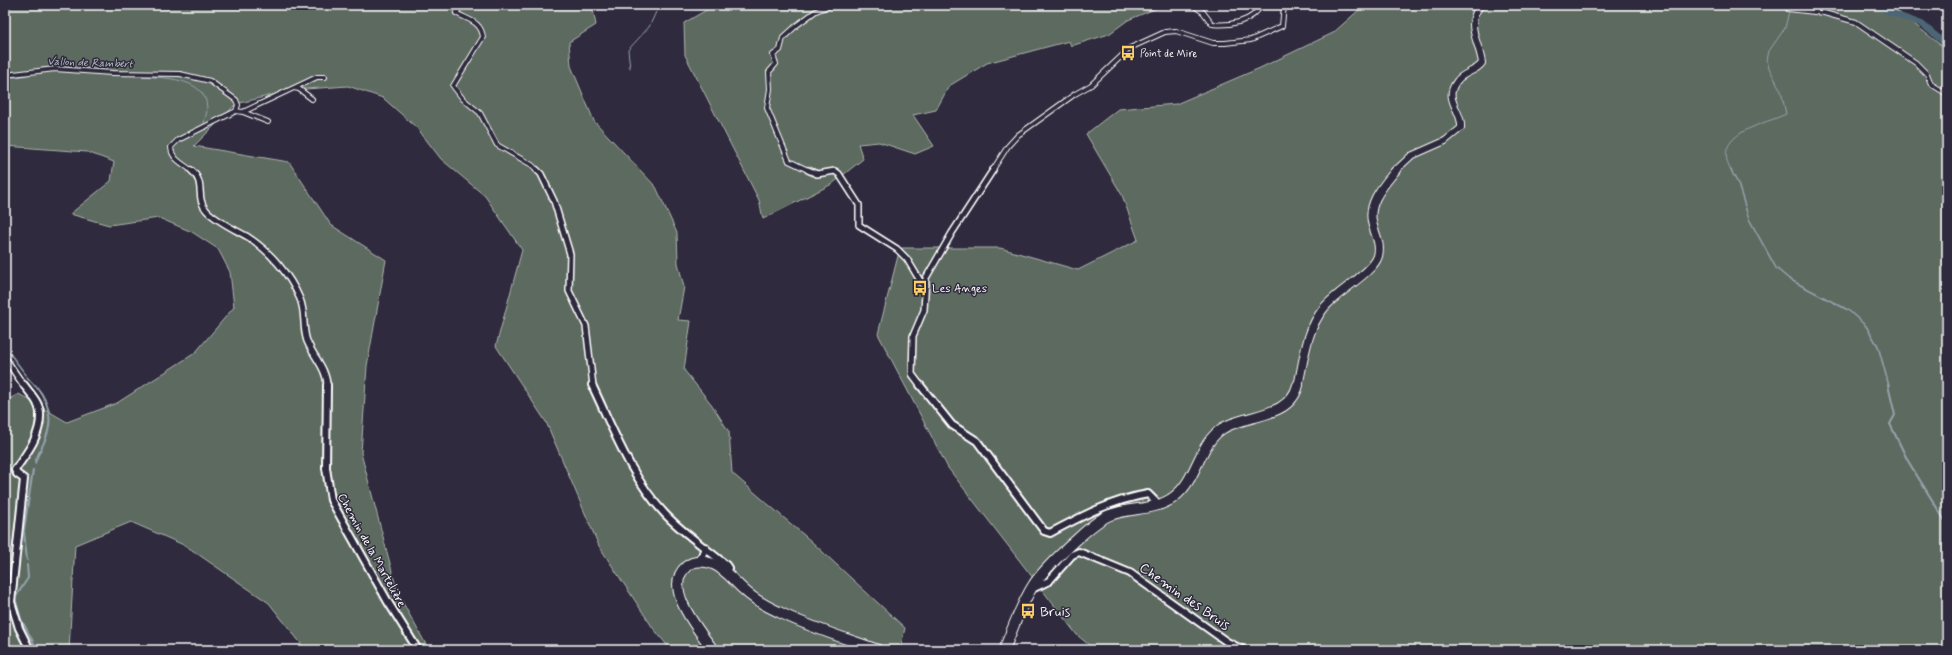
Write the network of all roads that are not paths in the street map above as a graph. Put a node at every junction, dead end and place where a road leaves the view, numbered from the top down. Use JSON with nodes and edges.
{"nodes":[{"id":1,"x":462,"y":5,"type":"edge"},
{"id":2,"x":831,"y":5,"type":"edge"},
{"id":3,"x":1193,"y":5,"type":"edge"},
{"id":4,"x":1261,"y":5,"type":"edge"},
{"id":5,"x":1284,"y":5,"type":"edge"},
{"id":6,"x":1481,"y":5,"type":"edge"},
{"id":7,"x":1794,"y":5,"type":"edge"},
{"id":8,"x":5,"y":75,"type":"edge"},
{"id":9,"x":325,"y":77,"type":"dead end"},
{"id":10,"x":294,"y":88,"type":"junction"},
{"id":11,"x":1947,"y":94,"type":"edge"},
{"id":12,"x":312,"y":99,"type":"dead end"},
{"id":13,"x":236,"y":111,"type":"junction"},
{"id":14,"x":243,"y":112,"type":"junction"},
{"id":15,"x":268,"y":122,"type":"dead end"},
{"id":16,"x":926,"y":285,"type":"junction"},
{"id":17,"x":5,"y":358,"type":"edge"},
{"id":18,"x":1158,"y":504,"type":"junction"},
{"id":19,"x":705,"y":547,"type":"junction"},
{"id":20,"x":698,"y":562,"type":"junction"},
{"id":21,"x":726,"y":574,"type":"junction"},
{"id":22,"x":1032,"y":589,"type":"junction"},
{"id":23,"x":30,"y":650,"type":"edge"},
{"id":24,"x":418,"y":650,"type":"edge"},
{"id":25,"x":714,"y":650,"type":"edge"},
{"id":26,"x":878,"y":650,"type":"edge"},
{"id":27,"x":1004,"y":650,"type":"edge"},
{"id":28,"x":1243,"y":650,"type":"edge"}],
"edges":[{"from":1,"to":19,"type":"street"},
{"from":2,"to":16,"type":"street"},
{"from":3,"to":4,"type":"street"},
{"from":5,"to":16,"type":"street"},
{"from":6,"to":18,"type":"street"},
{"from":7,"to":11,"type":"street"},
{"from":8,"to":13,"type":"street"},
{"from":9,"to":10,"type":"street"},
{"from":10,"to":12,"type":"street"},
{"from":10,"to":14,"type":"street"},
{"from":13,"to":14,"type":"street"},
{"from":13,"to":24,"type":"street","name":"Chemin de la Martelière"},
{"from":14,"to":15,"type":"street"},
{"from":16,"to":18,"type":"street"},
{"from":17,"to":23,"type":"street"},
{"from":18,"to":22,"type":"street"},
{"from":19,"to":20,"type":"street"},
{"from":19,"to":21,"type":"street"},
{"from":20,"to":21,"type":"street"},
{"from":20,"to":25,"type":"street"},
{"from":21,"to":26,"type":"street"},
{"from":22,"to":27,"type":"street"},
{"from":22,"to":28,"type":"street","name":"Chemin des Bruis"}]}
